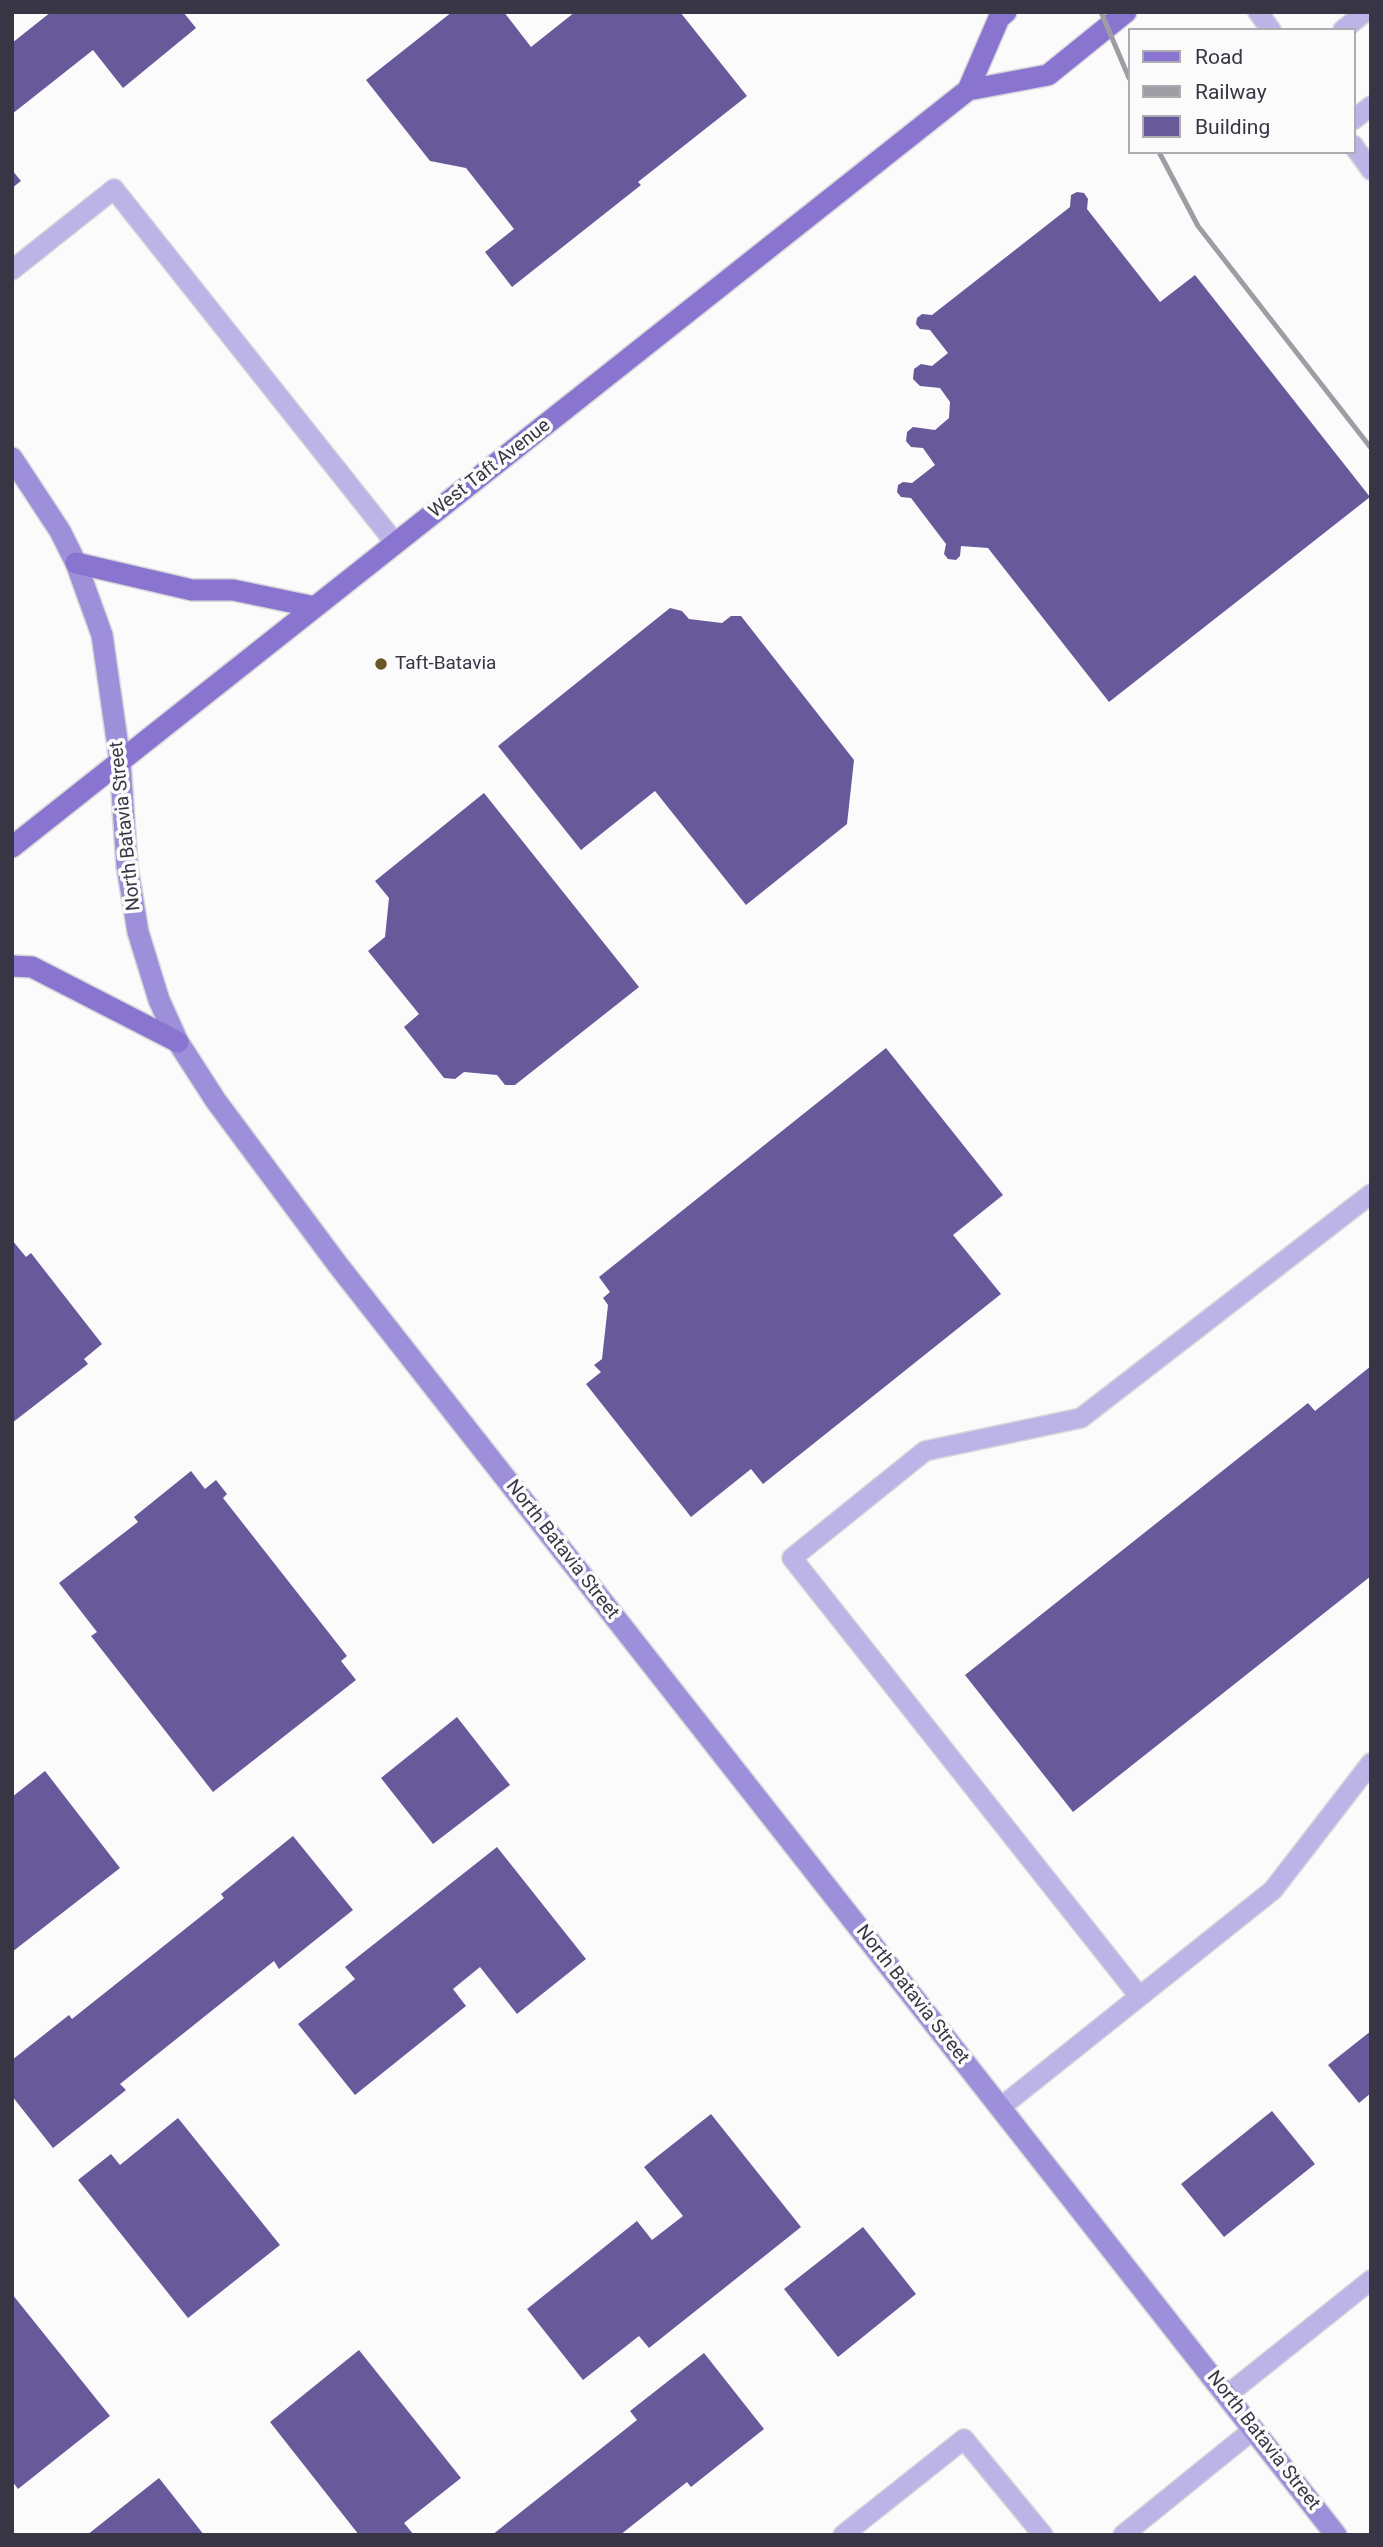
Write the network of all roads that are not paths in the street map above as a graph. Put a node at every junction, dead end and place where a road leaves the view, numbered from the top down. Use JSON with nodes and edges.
{"nodes":[{"id":1,"x":1006,"y":12,"type":"edge"},
{"id":2,"x":1126,"y":12,"type":"edge"},
{"id":3,"x":1258,"y":12,"type":"edge"},
{"id":4,"x":1365,"y":12,"type":"edge"},
{"id":5,"x":1270,"y":28,"type":"edge"},
{"id":6,"x":1345,"y":28,"type":"edge"},
{"id":7,"x":968,"y":90,"type":"junction"},
{"id":8,"x":1371,"y":106,"type":"edge"},
{"id":9,"x":1355,"y":118,"type":"edge"},
{"id":10,"x":1355,"y":148,"type":"edge"},
{"id":11,"x":1371,"y":170,"type":"edge"},
{"id":12,"x":12,"y":270,"type":"edge"},
{"id":13,"x":12,"y":458,"type":"edge"},
{"id":14,"x":396,"y":544,"type":"junction"},
{"id":15,"x":76,"y":563,"type":"junction"},
{"id":16,"x":315,"y":607,"type":"junction"},
{"id":17,"x":120,"y":761,"type":"junction"},
{"id":18,"x":12,"y":847,"type":"edge"},
{"id":19,"x":12,"y":966,"type":"edge"},
{"id":20,"x":178,"y":1042,"type":"junction"},
{"id":21,"x":1371,"y":1194,"type":"edge"},
{"id":22,"x":1371,"y":1762,"type":"edge"},
{"id":23,"x":1139,"y":1996,"type":"junction"},
{"id":24,"x":1001,"y":2107,"type":"junction"},
{"id":25,"x":1371,"y":2280,"type":"edge"},
{"id":26,"x":1227,"y":2395,"type":"junction"},
{"id":27,"x":1254,"y":2429,"type":"junction"},
{"id":28,"x":843,"y":2535,"type":"edge"},
{"id":29,"x":1043,"y":2535,"type":"edge"},
{"id":30,"x":1123,"y":2535,"type":"edge"},
{"id":31,"x":1336,"y":2535,"type":"edge"}],
"edges":[{"from":1,"to":7,"type":"main road","name":"West Taft Avenue"},
{"from":2,"to":7,"type":"main road","name":"West Taft Avenue"},
{"from":3,"to":5,"type":"lane"},
{"from":4,"to":6,"type":"lane"},
{"from":7,"to":14,"type":"main road","name":"West Taft Avenue"},
{"from":8,"to":9,"type":"lane"},
{"from":10,"to":11,"type":"lane"},
{"from":12,"to":14,"type":"lane"},
{"from":13,"to":15,"type":"street","name":"North Batavia Street"},
{"from":14,"to":16,"type":"main road","name":"West Taft Avenue"},
{"from":15,"to":16,"type":"main road"},
{"from":15,"to":17,"type":"street","name":"North Batavia Street"},
{"from":16,"to":17,"type":"main road","name":"West Taft Avenue"},
{"from":17,"to":18,"type":"main road","name":"West Taft Avenue"},
{"from":17,"to":20,"type":"street","name":"North Batavia Street"},
{"from":19,"to":20,"type":"main road"},
{"from":20,"to":24,"type":"street","name":"North Batavia Street"},
{"from":21,"to":23,"type":"lane"},
{"from":22,"to":23,"type":"lane"},
{"from":23,"to":24,"type":"lane"},
{"from":24,"to":26,"type":"street","name":"North Batavia Street"},
{"from":25,"to":26,"type":"lane"},
{"from":26,"to":27,"type":"street","name":"North Batavia Street"},
{"from":27,"to":30,"type":"lane"},
{"from":27,"to":31,"type":"street","name":"North Batavia Street"},
{"from":28,"to":29,"type":"lane"}]}
